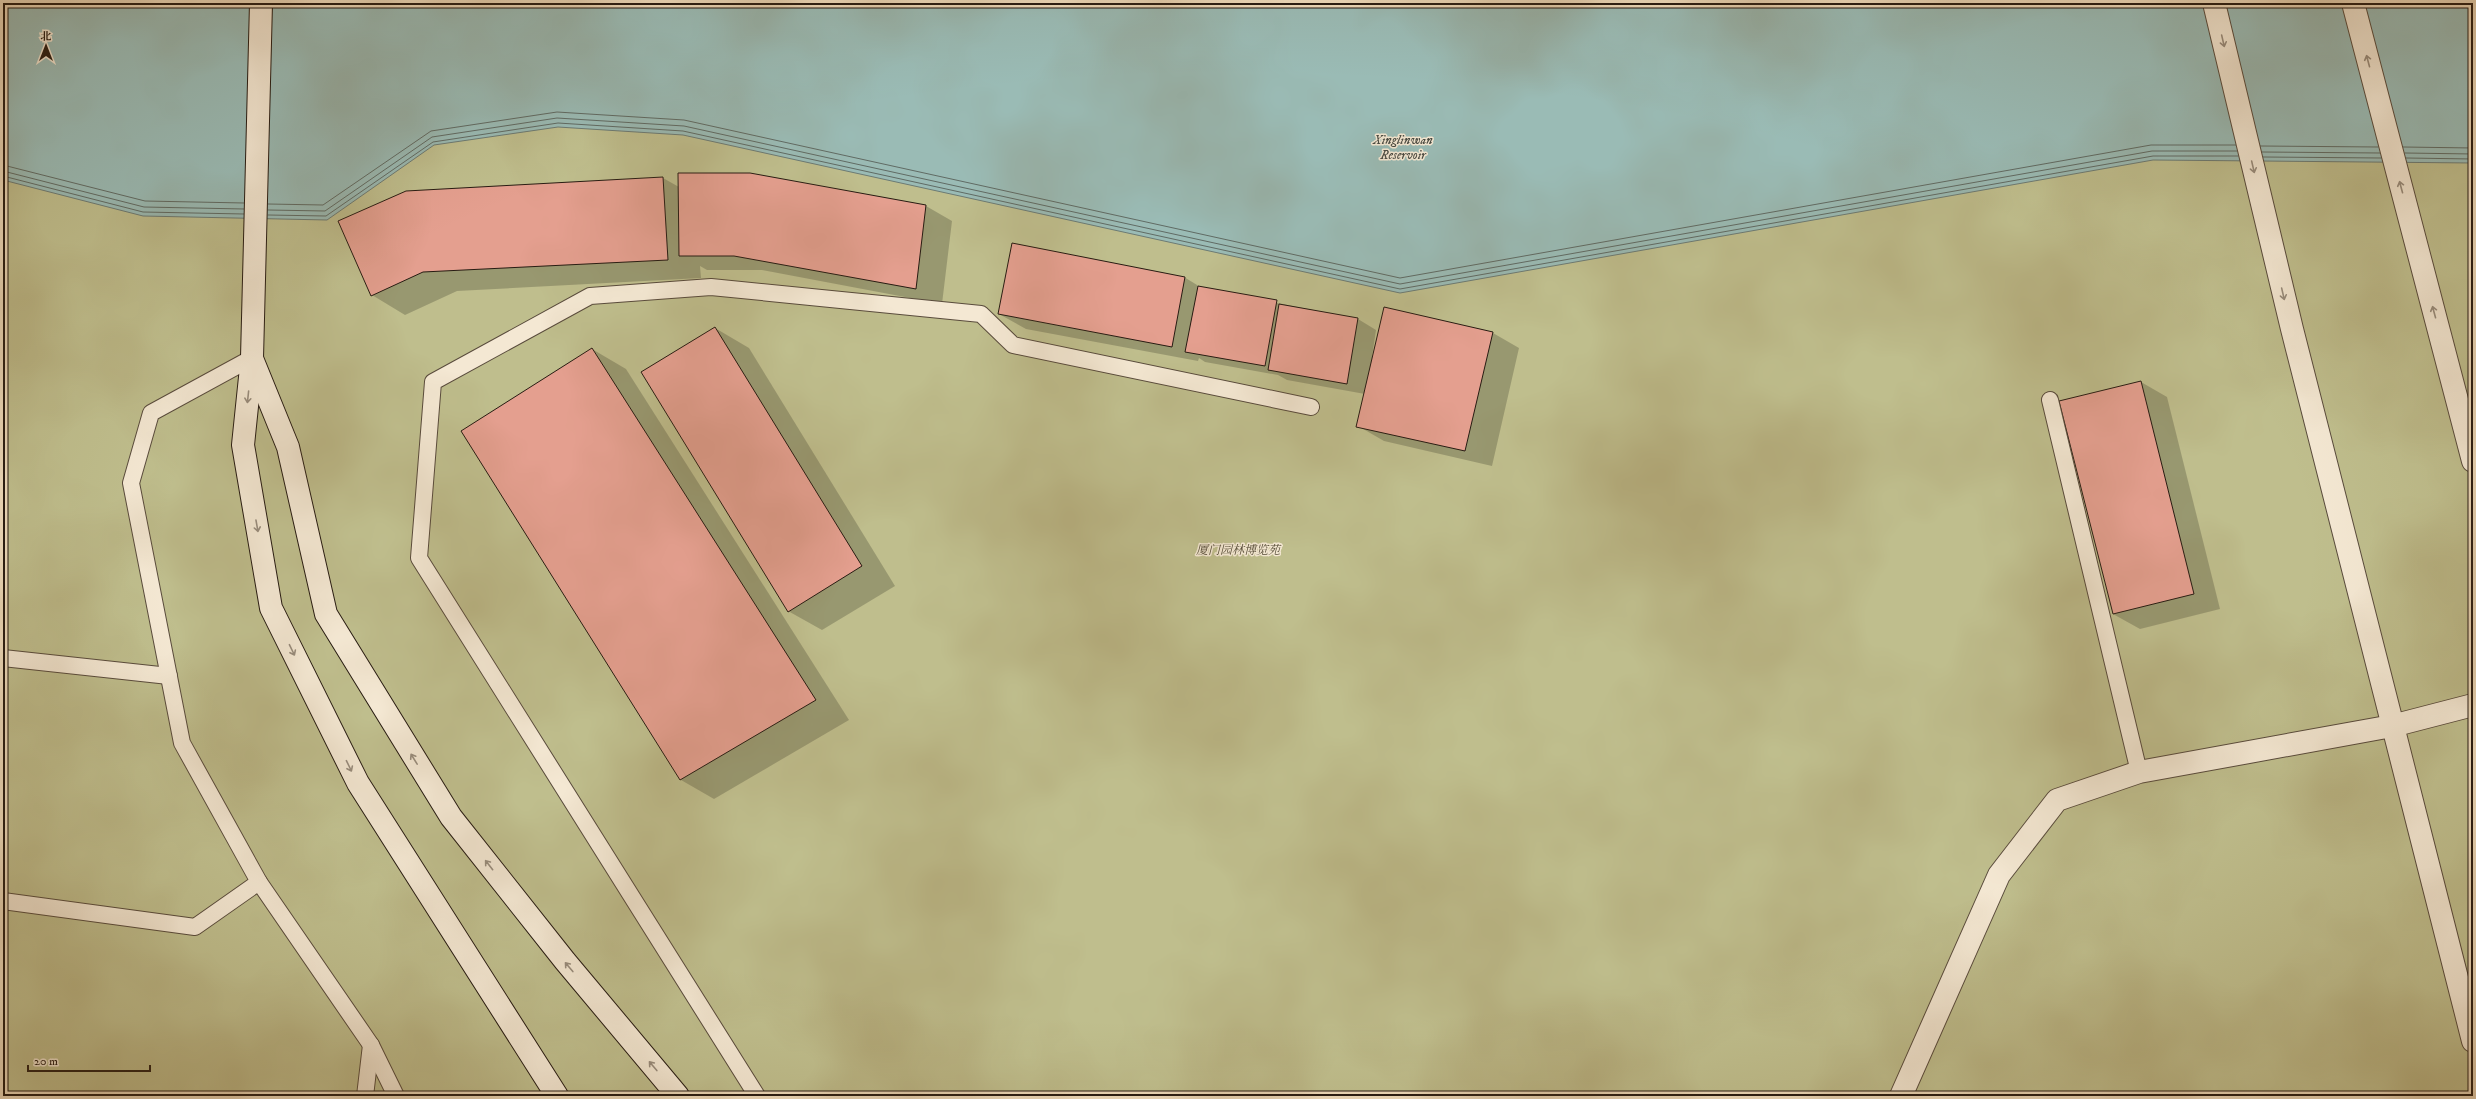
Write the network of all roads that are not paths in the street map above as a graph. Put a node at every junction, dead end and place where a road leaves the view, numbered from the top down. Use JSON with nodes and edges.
{"nodes":[{"id":1,"x":261,"y":3,"type":"edge"},
{"id":2,"x":2214,"y":3,"type":"edge"},
{"id":3,"x":2353,"y":3,"type":"edge"},
{"id":4,"x":252,"y":358,"type":"junction"},
{"id":5,"x":2050,"y":400,"type":"dead end"},
{"id":6,"x":1311,"y":407,"type":"dead end"},
{"id":7,"x":2473,"y":461,"type":"edge"},
{"id":8,"x":3,"y":658,"type":"edge"},
{"id":9,"x":169,"y":676,"type":"junction"},
{"id":10,"x":2473,"y":705,"type":"edge"},
{"id":11,"x":2392,"y":726,"type":"junction"},
{"id":12,"x":2138,"y":772,"type":"junction"},
{"id":13,"x":259,"y":882,"type":"junction"},
{"id":14,"x":3,"y":901,"type":"edge"},
{"id":15,"x":2473,"y":1041,"type":"edge"},
{"id":16,"x":371,"y":1045,"type":"junction"},
{"id":17,"x":365,"y":1096,"type":"edge"},
{"id":18,"x":396,"y":1096,"type":"edge"},
{"id":19,"x":557,"y":1096,"type":"edge"},
{"id":20,"x":678,"y":1096,"type":"edge"},
{"id":21,"x":757,"y":1096,"type":"edge"},
{"id":22,"x":1901,"y":1096,"type":"edge"}],
"edges":[{"from":1,"to":4,"type":"street"},
{"from":2,"to":11,"type":"street","one_way":true},
{"from":7,"to":3,"type":"street","one_way":true},
{"from":4,"to":9,"type":"lane"},
{"from":4,"to":19,"type":"street","one_way":true},
{"from":20,"to":4,"type":"street","one_way":true},
{"from":5,"to":12,"type":"lane"},
{"from":6,"to":21,"type":"lane"},
{"from":8,"to":9,"type":"lane"},
{"from":9,"to":13,"type":"lane"},
{"from":10,"to":11,"type":"street"},
{"from":11,"to":12,"type":"street"},
{"from":11,"to":15,"type":"street"},
{"from":12,"to":22,"type":"street"},
{"from":13,"to":14,"type":"lane"},
{"from":13,"to":16,"type":"lane"},
{"from":16,"to":17,"type":"lane"},
{"from":16,"to":18,"type":"lane"}]}
